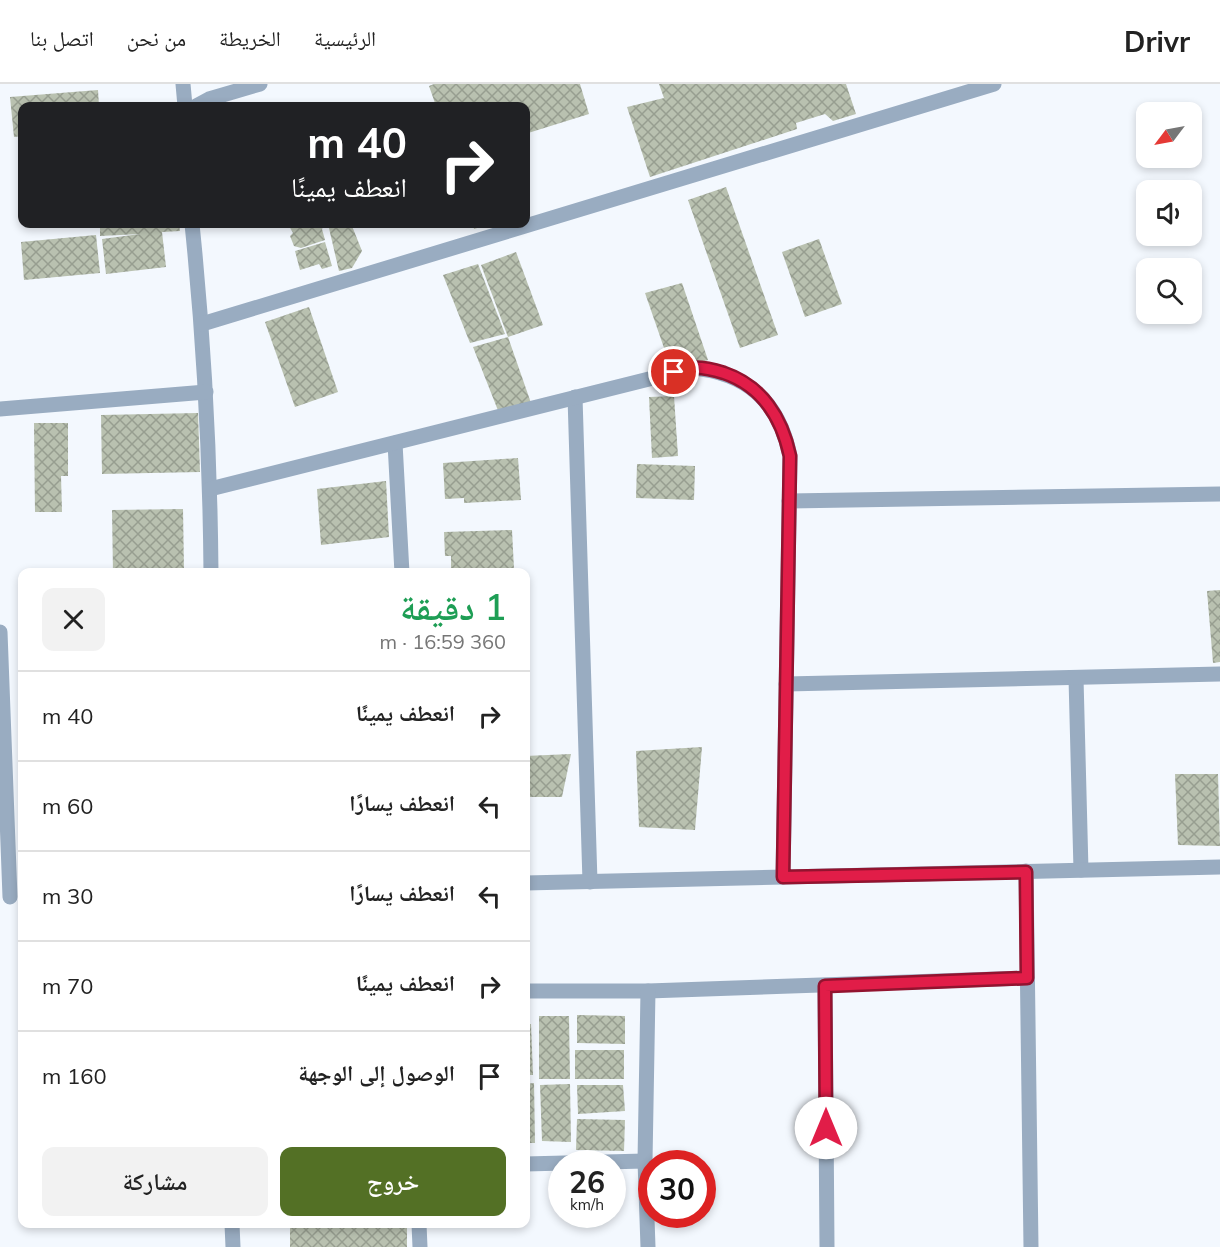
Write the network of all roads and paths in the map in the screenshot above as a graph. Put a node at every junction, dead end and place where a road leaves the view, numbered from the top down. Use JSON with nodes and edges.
{"nodes":[{"id":1,"x":183,"y":84,"type":"edge"},
{"id":2,"x":260,"y":84,"type":"edge"},
{"id":3,"x":994,"y":84,"type":"edge"},
{"id":4,"x":185,"y":102,"type":"edge"},
{"id":5,"x":203,"y":102,"type":"edge"},
{"id":6,"x":530,"y":225,"type":"edge"},
{"id":7,"x":192,"y":228,"type":"edge"},
{"id":8,"x":519,"y":228,"type":"edge"},
{"id":9,"x":202,"y":324,"type":"junction"},
{"id":10,"x":206,"y":392,"type":"junction"},
{"id":11,"x":575,"y":397,"type":"junction"},
{"id":12,"x":0,"y":409,"type":"edge"},
{"id":13,"x":395,"y":443,"type":"junction"},
{"id":14,"x":210,"y":489,"type":"junction"},
{"id":15,"x":1220,"y":494,"type":"edge"},
{"id":16,"x":789,"y":501,"type":"junction"},
{"id":17,"x":211,"y":568,"type":"edge"},
{"id":18,"x":402,"y":568,"type":"edge"},
{"id":19,"x":0,"y":632,"type":"edge"},
{"id":20,"x":1220,"y":674,"type":"edge"},
{"id":21,"x":1076,"y":678,"type":"junction"},
{"id":22,"x":786,"y":684,"type":"junction"},
{"id":23,"x":1220,"y":867,"type":"edge"},
{"id":24,"x":1081,"y":870,"type":"junction"},
{"id":25,"x":1026,"y":872,"type":"junction"},
{"id":26,"x":783,"y":877,"type":"junction"},
{"id":27,"x":590,"y":882,"type":"junction"},
{"id":28,"x":530,"y":883,"type":"edge"},
{"id":29,"x":11,"y":897,"type":"edge"},
{"id":30,"x":1027,"y":978,"type":"junction"},
{"id":31,"x":825,"y":986,"type":"junction"},
{"id":32,"x":530,"y":991,"type":"edge"},
{"id":33,"x":648,"y":991,"type":"junction"},
{"id":34,"x":645,"y":1150,"type":"edge"},
{"id":35,"x":638,"y":1161,"type":"edge"},
{"id":36,"x":530,"y":1164,"type":"edge"},
{"id":37,"x":232,"y":1228,"type":"edge"},
{"id":38,"x":419,"y":1228,"type":"edge"},
{"id":39,"x":647,"y":1228,"type":"edge"},
{"id":40,"x":233,"y":1247,"type":"edge"},
{"id":41,"x":420,"y":1247,"type":"edge"},
{"id":42,"x":648,"y":1247,"type":"edge"},
{"id":43,"x":827,"y":1247,"type":"edge"},
{"id":44,"x":1031,"y":1247,"type":"edge"}],
"edges":[{"from":1,"to":4,"type":"street"},
{"from":2,"to":5,"type":"street"},
{"from":3,"to":6,"type":"street"},
{"from":7,"to":9,"type":"street"},
{"from":8,"to":9,"type":"street"},
{"from":9,"to":10,"type":"street"},
{"from":10,"to":12,"type":"street"},
{"from":10,"to":14,"type":"street"},
{"from":11,"to":13,"type":"street"},
{"from":11,"to":16,"type":"street"},
{"from":11,"to":27,"type":"street"},
{"from":13,"to":14,"type":"street"},
{"from":13,"to":18,"type":"street"},
{"from":14,"to":17,"type":"street"},
{"from":15,"to":16,"type":"street"},
{"from":16,"to":22,"type":"street"},
{"from":19,"to":29,"type":"street"},
{"from":20,"to":21,"type":"street"},
{"from":21,"to":22,"type":"street"},
{"from":21,"to":24,"type":"street"},
{"from":22,"to":26,"type":"street"},
{"from":23,"to":24,"type":"street"},
{"from":24,"to":25,"type":"street"},
{"from":25,"to":26,"type":"street"},
{"from":25,"to":30,"type":"street"},
{"from":26,"to":27,"type":"street"},
{"from":27,"to":28,"type":"street"},
{"from":30,"to":31,"type":"street"},
{"from":30,"to":44,"type":"street"},
{"from":31,"to":33,"type":"street"},
{"from":31,"to":43,"type":"street"},
{"from":32,"to":33,"type":"street"},
{"from":33,"to":34,"type":"street"},
{"from":35,"to":36,"type":"street"},
{"from":37,"to":40,"type":"street"},
{"from":38,"to":41,"type":"street"},
{"from":39,"to":42,"type":"street"}]}
